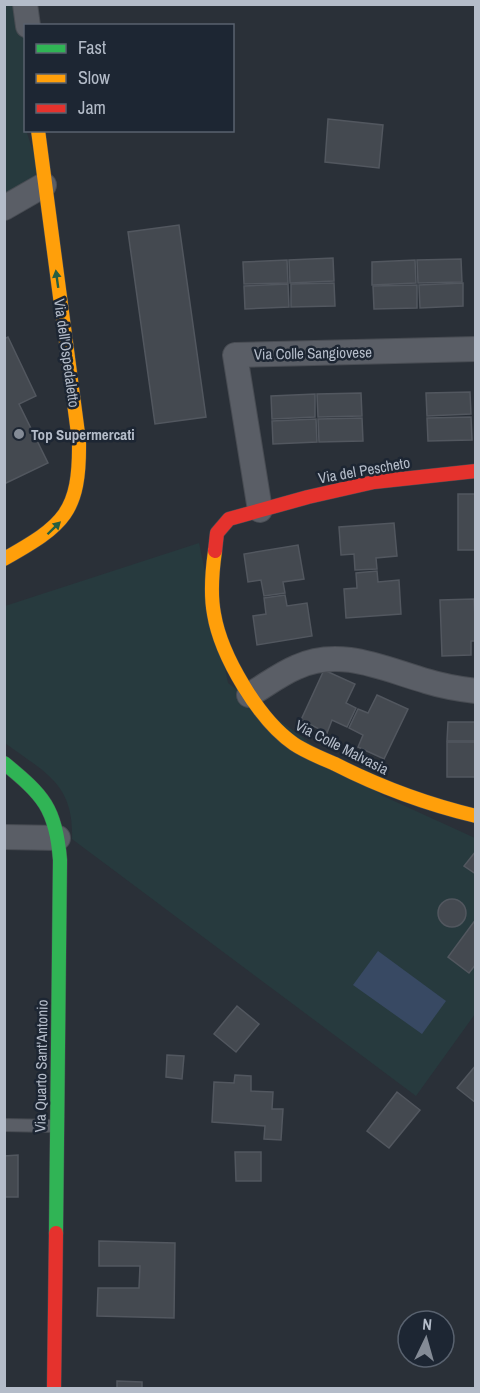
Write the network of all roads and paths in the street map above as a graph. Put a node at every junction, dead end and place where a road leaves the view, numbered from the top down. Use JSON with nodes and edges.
{"nodes":[{"id":1,"x":26,"y":4,"type":"edge"},
{"id":2,"x":28,"y":24,"type":"edge"},
{"id":3,"x":38,"y":132,"type":"edge"},
{"id":4,"x":44,"y":185,"type":"junction"},
{"id":5,"x":4,"y":208,"type":"edge"},
{"id":6,"x":476,"y":350,"type":"edge"},
{"id":7,"x":476,"y":471,"type":"edge"},
{"id":8,"x":260,"y":510,"type":"junction"},
{"id":9,"x":4,"y":559,"type":"edge"},
{"id":10,"x":476,"y":691,"type":"edge"},
{"id":11,"x":249,"y":695,"type":"junction"},
{"id":12,"x":4,"y":763,"type":"edge"},
{"id":13,"x":476,"y":816,"type":"edge"},
{"id":14,"x":4,"y":837,"type":"edge"},
{"id":15,"x":58,"y":838,"type":"junction"},
{"id":16,"x":4,"y":1125,"type":"edge"},
{"id":17,"x":56,"y":1126,"type":"junction"},
{"id":18,"x":54,"y":1389,"type":"edge"}],
"edges":[{"from":1,"to":2,"type":"street"},
{"from":3,"to":4,"type":"street","name":"Via dell'Ospedaletto"},
{"from":4,"to":5,"type":"street"},
{"from":9,"to":4,"type":"street","name":"Via dell'Ospedaletto","one_way":true},
{"from":6,"to":8,"type":"street","name":"Via Colle Sangiovese"},
{"from":7,"to":8,"type":"street","name":"Via del Pescheto"},
{"from":8,"to":11,"type":"street","name":"Via Colle Malvasia"},
{"from":10,"to":11,"type":"street"},
{"from":11,"to":13,"type":"street","name":"Via Colle Malvasia"},
{"from":12,"to":15,"type":"street","name":"Via Quarto Sant'Antonio"},
{"from":14,"to":15,"type":"street"},
{"from":15,"to":17,"type":"street","name":"Via Quarto Sant'Antonio"},
{"from":16,"to":17,"type":"lane"},
{"from":17,"to":18,"type":"street","name":"Via Quarto Sant'Antonio"}]}
